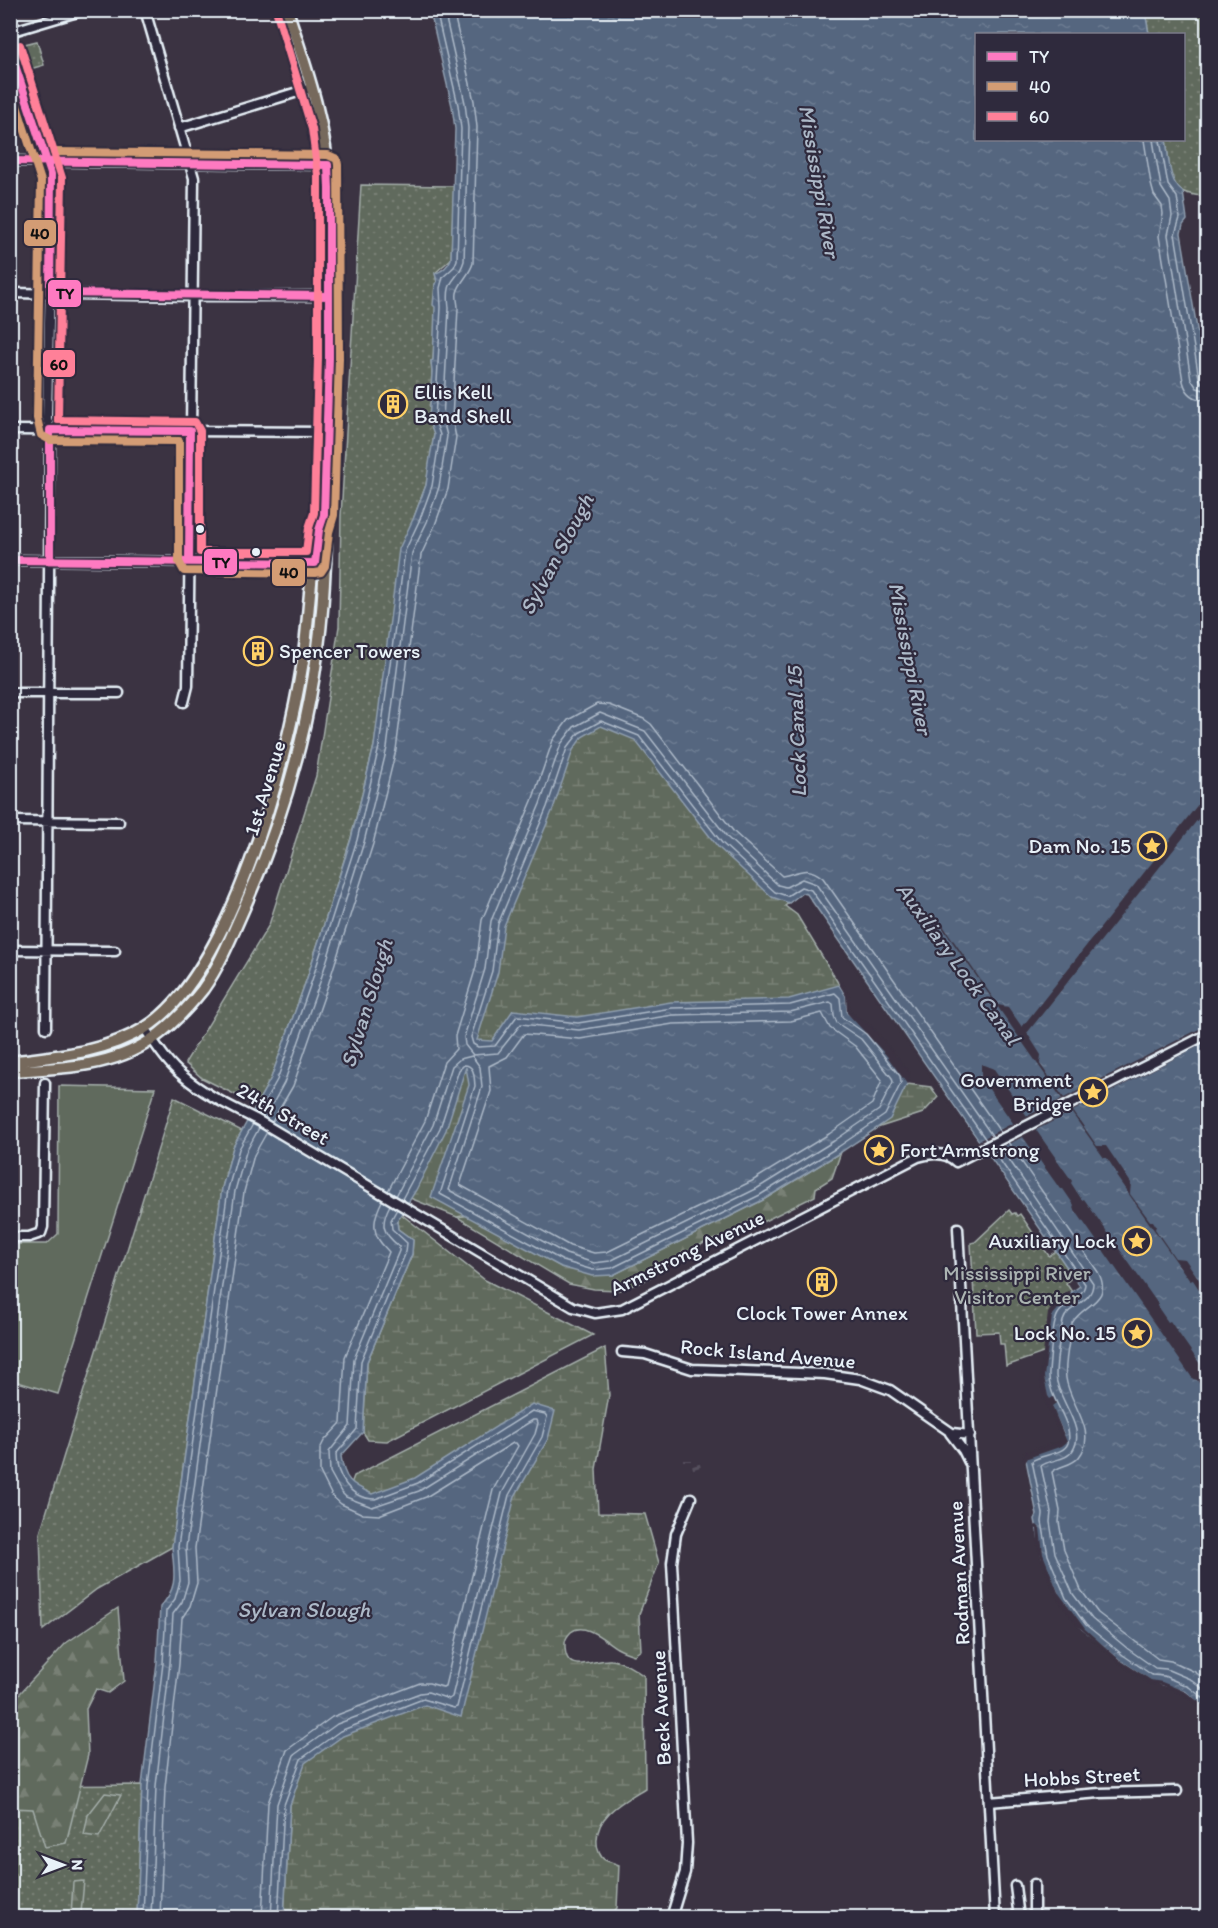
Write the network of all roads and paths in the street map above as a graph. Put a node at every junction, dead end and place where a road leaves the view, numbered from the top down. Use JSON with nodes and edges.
{"nodes":[{"id":1,"x":84,"y":10,"type":"edge"},
{"id":2,"x":145,"y":10,"type":"edge"},
{"id":3,"x":287,"y":10,"type":"edge"},
{"id":4,"x":10,"y":32,"type":"edge"},
{"id":5,"x":10,"y":48,"type":"edge"},
{"id":6,"x":311,"y":88,"type":"junction"},
{"id":7,"x":179,"y":128,"type":"junction"},
{"id":8,"x":10,"y":161,"type":"edge"},
{"id":9,"x":47,"y":162,"type":"junction"},
{"id":10,"x":190,"y":163,"type":"junction"},
{"id":11,"x":328,"y":165,"type":"junction"},
{"id":12,"x":10,"y":293,"type":"edge"},
{"id":13,"x":50,"y":293,"type":"junction"},
{"id":14,"x":193,"y":296,"type":"junction"},
{"id":15,"x":329,"y":296,"type":"junction"},
{"id":16,"x":10,"y":430,"type":"edge"},
{"id":17,"x":50,"y":430,"type":"junction"},
{"id":18,"x":190,"y":431,"type":"junction"},
{"id":19,"x":326,"y":432,"type":"junction"},
{"id":20,"x":324,"y":514,"type":"junction"},
{"id":21,"x":10,"y":560,"type":"edge"},
{"id":22,"x":50,"y":560,"type":"junction"},
{"id":23,"x":189,"y":562,"type":"junction"},
{"id":24,"x":315,"y":563,"type":"junction"},
{"id":25,"x":326,"y":563,"type":"junction"},
{"id":26,"x":10,"y":693,"type":"edge"},
{"id":27,"x":49,"y":693,"type":"junction"},
{"id":28,"x":119,"y":693,"type":"dead end"},
{"id":29,"x":184,"y":702,"type":"dead end"},
{"id":30,"x":10,"y":821,"type":"edge"},
{"id":31,"x":48,"y":821,"type":"junction"},
{"id":32,"x":119,"y":822,"type":"dead end"},
{"id":33,"x":10,"y":950,"type":"edge"},
{"id":34,"x":47,"y":950,"type":"junction"},
{"id":35,"x":115,"y":951,"type":"dead end"},
{"id":36,"x":46,"y":1028,"type":"dead end"},
{"id":37,"x":145,"y":1029,"type":"junction"},
{"id":38,"x":1208,"y":1034,"type":"edge"},
{"id":39,"x":152,"y":1039,"type":"junction"},
{"id":40,"x":10,"y":1062,"type":"edge"},
{"id":41,"x":10,"y":1071,"type":"edge"},
{"id":42,"x":45,"y":1083,"type":"dead end"},
{"id":43,"x":406,"y":1209,"type":"joint"},
{"id":44,"x":958,"y":1228,"type":"dead end"},
{"id":45,"x":10,"y":1237,"type":"edge"},
{"id":46,"x":622,"y":1352,"type":"dead end"},
{"id":47,"x":946,"y":1428,"type":"junction"},
{"id":48,"x":969,"y":1435,"type":"junction"},
{"id":49,"x":971,"y":1466,"type":"junction"},
{"id":50,"x":691,"y":1498,"type":"dead end"},
{"id":51,"x":1177,"y":1791,"type":"dead end"},
{"id":52,"x":989,"y":1802,"type":"junction"},
{"id":53,"x":1034,"y":1884,"type":"dead end"},
{"id":54,"x":1015,"y":1886,"type":"dead end"},
{"id":55,"x":671,"y":1917,"type":"edge"},
{"id":56,"x":995,"y":1917,"type":"edge"},
{"id":57,"x":1019,"y":1917,"type":"edge"},
{"id":58,"x":1034,"y":1917,"type":"edge"}],
"edges":[{"from":1,"to":4,"type":"street"},
{"from":2,"to":7,"type":"street"},
{"from":3,"to":6,"type":"main road","name":"1st Avenue"},
{"from":5,"to":9,"type":"street"},
{"from":6,"to":7,"type":"street"},
{"from":6,"to":11,"type":"main road","name":"1st Avenue"},
{"from":7,"to":10,"type":"street"},
{"from":8,"to":9,"type":"street"},
{"from":9,"to":10,"type":"street"},
{"from":9,"to":13,"type":"street"},
{"from":10,"to":11,"type":"street"},
{"from":10,"to":14,"type":"street"},
{"from":11,"to":15,"type":"main road","name":"1st Avenue"},
{"from":12,"to":13,"type":"street"},
{"from":13,"to":14,"type":"street"},
{"from":13,"to":17,"type":"street"},
{"from":14,"to":15,"type":"street"},
{"from":14,"to":18,"type":"street"},
{"from":15,"to":19,"type":"main road","name":"1st Avenue"},
{"from":16,"to":17,"type":"street"},
{"from":17,"to":18,"type":"street"},
{"from":17,"to":22,"type":"street"},
{"from":18,"to":19,"type":"street"},
{"from":18,"to":23,"type":"street"},
{"from":19,"to":20,"type":"main road","name":"1st Avenue"},
{"from":20,"to":24,"type":"main road","name":"1st Avenue"},
{"from":20,"to":25,"type":"main road","name":"1st Avenue"},
{"from":21,"to":22,"type":"street"},
{"from":22,"to":23,"type":"street"},
{"from":22,"to":27,"type":"street"},
{"from":23,"to":24,"type":"street"},
{"from":23,"to":29,"type":"street"},
{"from":24,"to":25,"type":"street"},
{"from":24,"to":37,"type":"main road","name":"1st Avenue"},
{"from":25,"to":39,"type":"main road","name":"1st Avenue"},
{"from":26,"to":27,"type":"street"},
{"from":27,"to":28,"type":"street"},
{"from":27,"to":31,"type":"street"},
{"from":30,"to":31,"type":"street"},
{"from":31,"to":32,"type":"street"},
{"from":31,"to":34,"type":"street"},
{"from":33,"to":34,"type":"street"},
{"from":34,"to":35,"type":"street"},
{"from":34,"to":36,"type":"street"},
{"from":37,"to":39,"type":"street","name":"24th Street"},
{"from":37,"to":40,"type":"main road"},
{"from":38,"to":43,"type":"street","name":"Armstrong Avenue"},
{"from":39,"to":41,"type":"main road"},
{"from":39,"to":43,"type":"street","name":"24th Street"},
{"from":42,"to":45,"type":"street"},
{"from":44,"to":48,"type":"street","name":"Rodman Avenue"},
{"from":46,"to":47,"type":"street","name":"Rock Island Avenue"},
{"from":47,"to":48,"type":"street","name":"Rock Island Avenue"},
{"from":47,"to":49,"type":"street"},
{"from":48,"to":49,"type":"street","name":"Rodman Avenue"},
{"from":49,"to":52,"type":"street","name":"Rodman Avenue"},
{"from":50,"to":55,"type":"street","name":"Beck Avenue"},
{"from":51,"to":52,"type":"street","name":"Hobbs Street"},
{"from":52,"to":56,"type":"street","name":"Rodman Avenue"},
{"from":53,"to":58,"type":"street"},
{"from":54,"to":57,"type":"street"}]}
